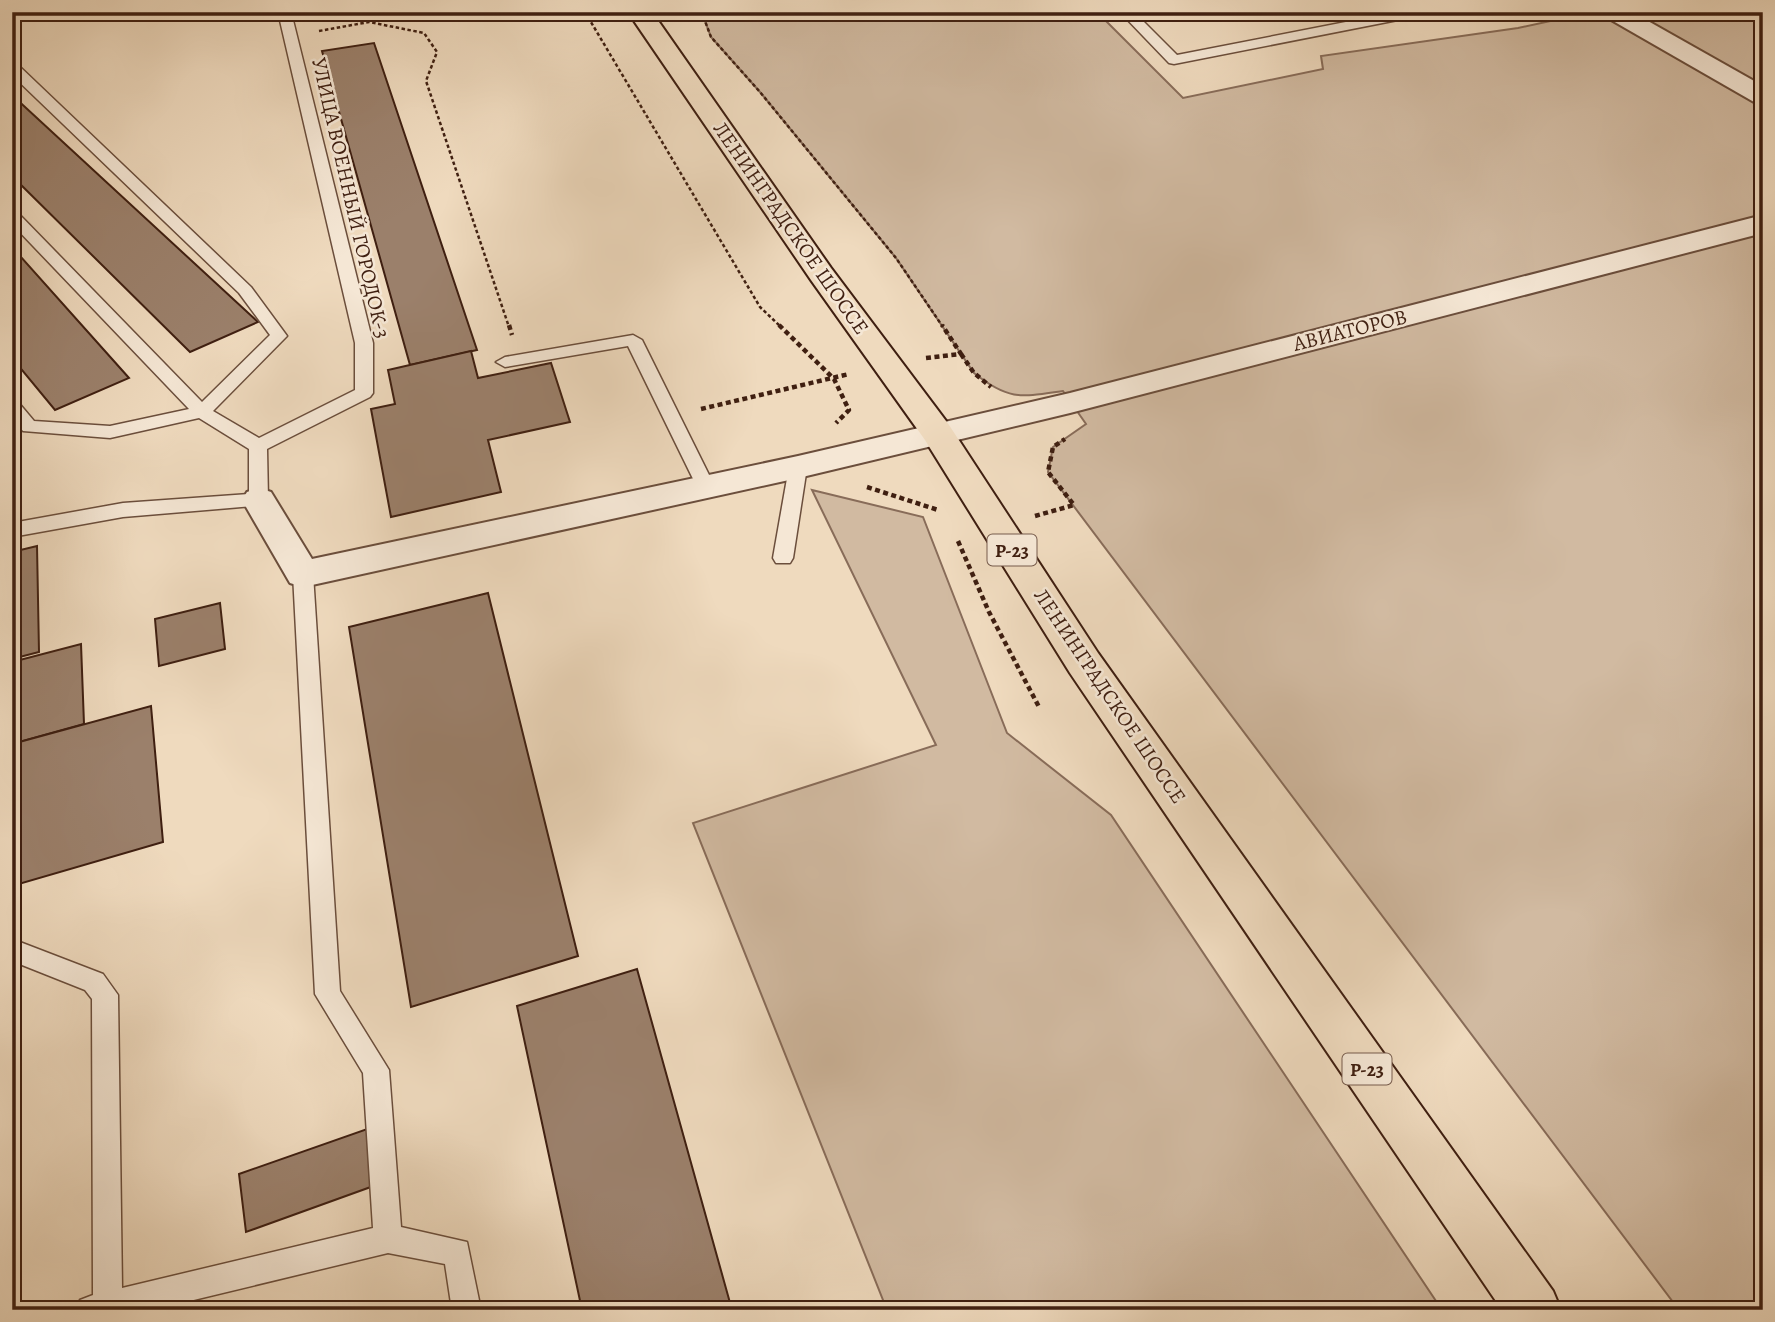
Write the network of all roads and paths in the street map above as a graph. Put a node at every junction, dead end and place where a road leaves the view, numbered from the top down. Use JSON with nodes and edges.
{"nodes":[{"id":1,"x":284,"y":12,"type":"edge"},
{"id":2,"x":585,"y":12,"type":"edge"},
{"id":3,"x":640,"y":12,"type":"edge"},
{"id":4,"x":1126,"y":12,"type":"edge"},
{"id":5,"x":1418,"y":12,"type":"edge"},
{"id":6,"x":1614,"y":12,"type":"edge"},
{"id":7,"x":290,"y":36,"type":"junction"},
{"id":8,"x":12,"y":67,"type":"edge"},
{"id":9,"x":1763,"y":97,"type":"edge"},
{"id":10,"x":12,"y":215,"type":"edge"},
{"id":11,"x":1763,"y":224,"type":"edge"},
{"id":12,"x":961,"y":354,"type":"dead end"},
{"id":13,"x":513,"y":361,"type":"joint"},
{"id":14,"x":1000,"y":390,"type":"dead end"},
{"id":15,"x":1070,"y":403,"type":"junction"},
{"id":16,"x":12,"y":406,"type":"edge"},
{"id":17,"x":202,"y":412,"type":"junction"},
{"id":18,"x":937,"y":433,"type":"junction"},
{"id":19,"x":258,"y":446,"type":"junction"},
{"id":20,"x":806,"y":465,"type":"junction"},
{"id":21,"x":706,"y":487,"type":"junction"},
{"id":22,"x":259,"y":500,"type":"junction"},
{"id":23,"x":944,"y":519,"type":"dead end"},
{"id":24,"x":997,"y":528,"type":"junction"},
{"id":25,"x":12,"y":530,"type":"edge"},
{"id":26,"x":783,"y":558,"type":"dead end"},
{"id":27,"x":303,"y":574,"type":"junction"},
{"id":28,"x":1039,"y":706,"type":"dead end"},
{"id":29,"x":12,"y":950,"type":"edge"},
{"id":30,"x":388,"y":1239,"type":"junction"},
{"id":31,"x":99,"y":1307,"type":"edge"},
{"id":32,"x":467,"y":1310,"type":"edge"},
{"id":33,"x":1534,"y":1310,"type":"edge"}],
"edges":[{"from":1,"to":7,"type":"lane","name":"УЛИЦА ВОЕННЫЙ ГОРОДОК-3"},
{"from":2,"to":20,"type":"path"},
{"from":3,"to":18,"type":"highway","name":"ЛЕНИНГРАДСКОЕ ШОССЕ","number":"Р-23"},
{"from":4,"to":5,"type":"lane"},
{"from":6,"to":9,"type":"street"},
{"from":7,"to":13,"type":"path"},
{"from":7,"to":19,"type":"lane","name":"УЛИЦА ВОЕННЫЙ ГОРОДОК-3"},
{"from":8,"to":17,"type":"lane"},
{"from":10,"to":17,"type":"lane"},
{"from":11,"to":15,"type":"street","name":"АВИАТОРОВ"},
{"from":12,"to":14,"type":"path"},
{"from":13,"to":21,"type":"lane"},
{"from":15,"to":18,"type":"street","name":"АВИАТОРОВ"},
{"from":15,"to":24,"type":"path"},
{"from":16,"to":17,"type":"lane"},
{"from":17,"to":19,"type":"lane"},
{"from":18,"to":20,"type":"street","name":"АВИАТОРОВ"},
{"from":18,"to":24,"type":"highway","name":"ЛЕНИНГРАДСКОЕ ШОССЕ","number":"Р-23"},
{"from":19,"to":22,"type":"lane"},
{"from":20,"to":21,"type":"street","name":"АВИАТОРОВ"},
{"from":20,"to":23,"type":"path"},
{"from":20,"to":26,"type":"lane"},
{"from":21,"to":27,"type":"street","name":"АВИАТОРОВ"},
{"from":22,"to":25,"type":"lane"},
{"from":22,"to":27,"type":"street"},
{"from":24,"to":28,"type":"path"},
{"from":24,"to":33,"type":"highway","name":"ЛЕНИНГРАДСКОЕ ШОССЕ","number":"Р-23"},
{"from":27,"to":30,"type":"lane"},
{"from":29,"to":31,"type":"lane"},
{"from":30,"to":31,"type":"lane"},
{"from":30,"to":32,"type":"lane"}]}
